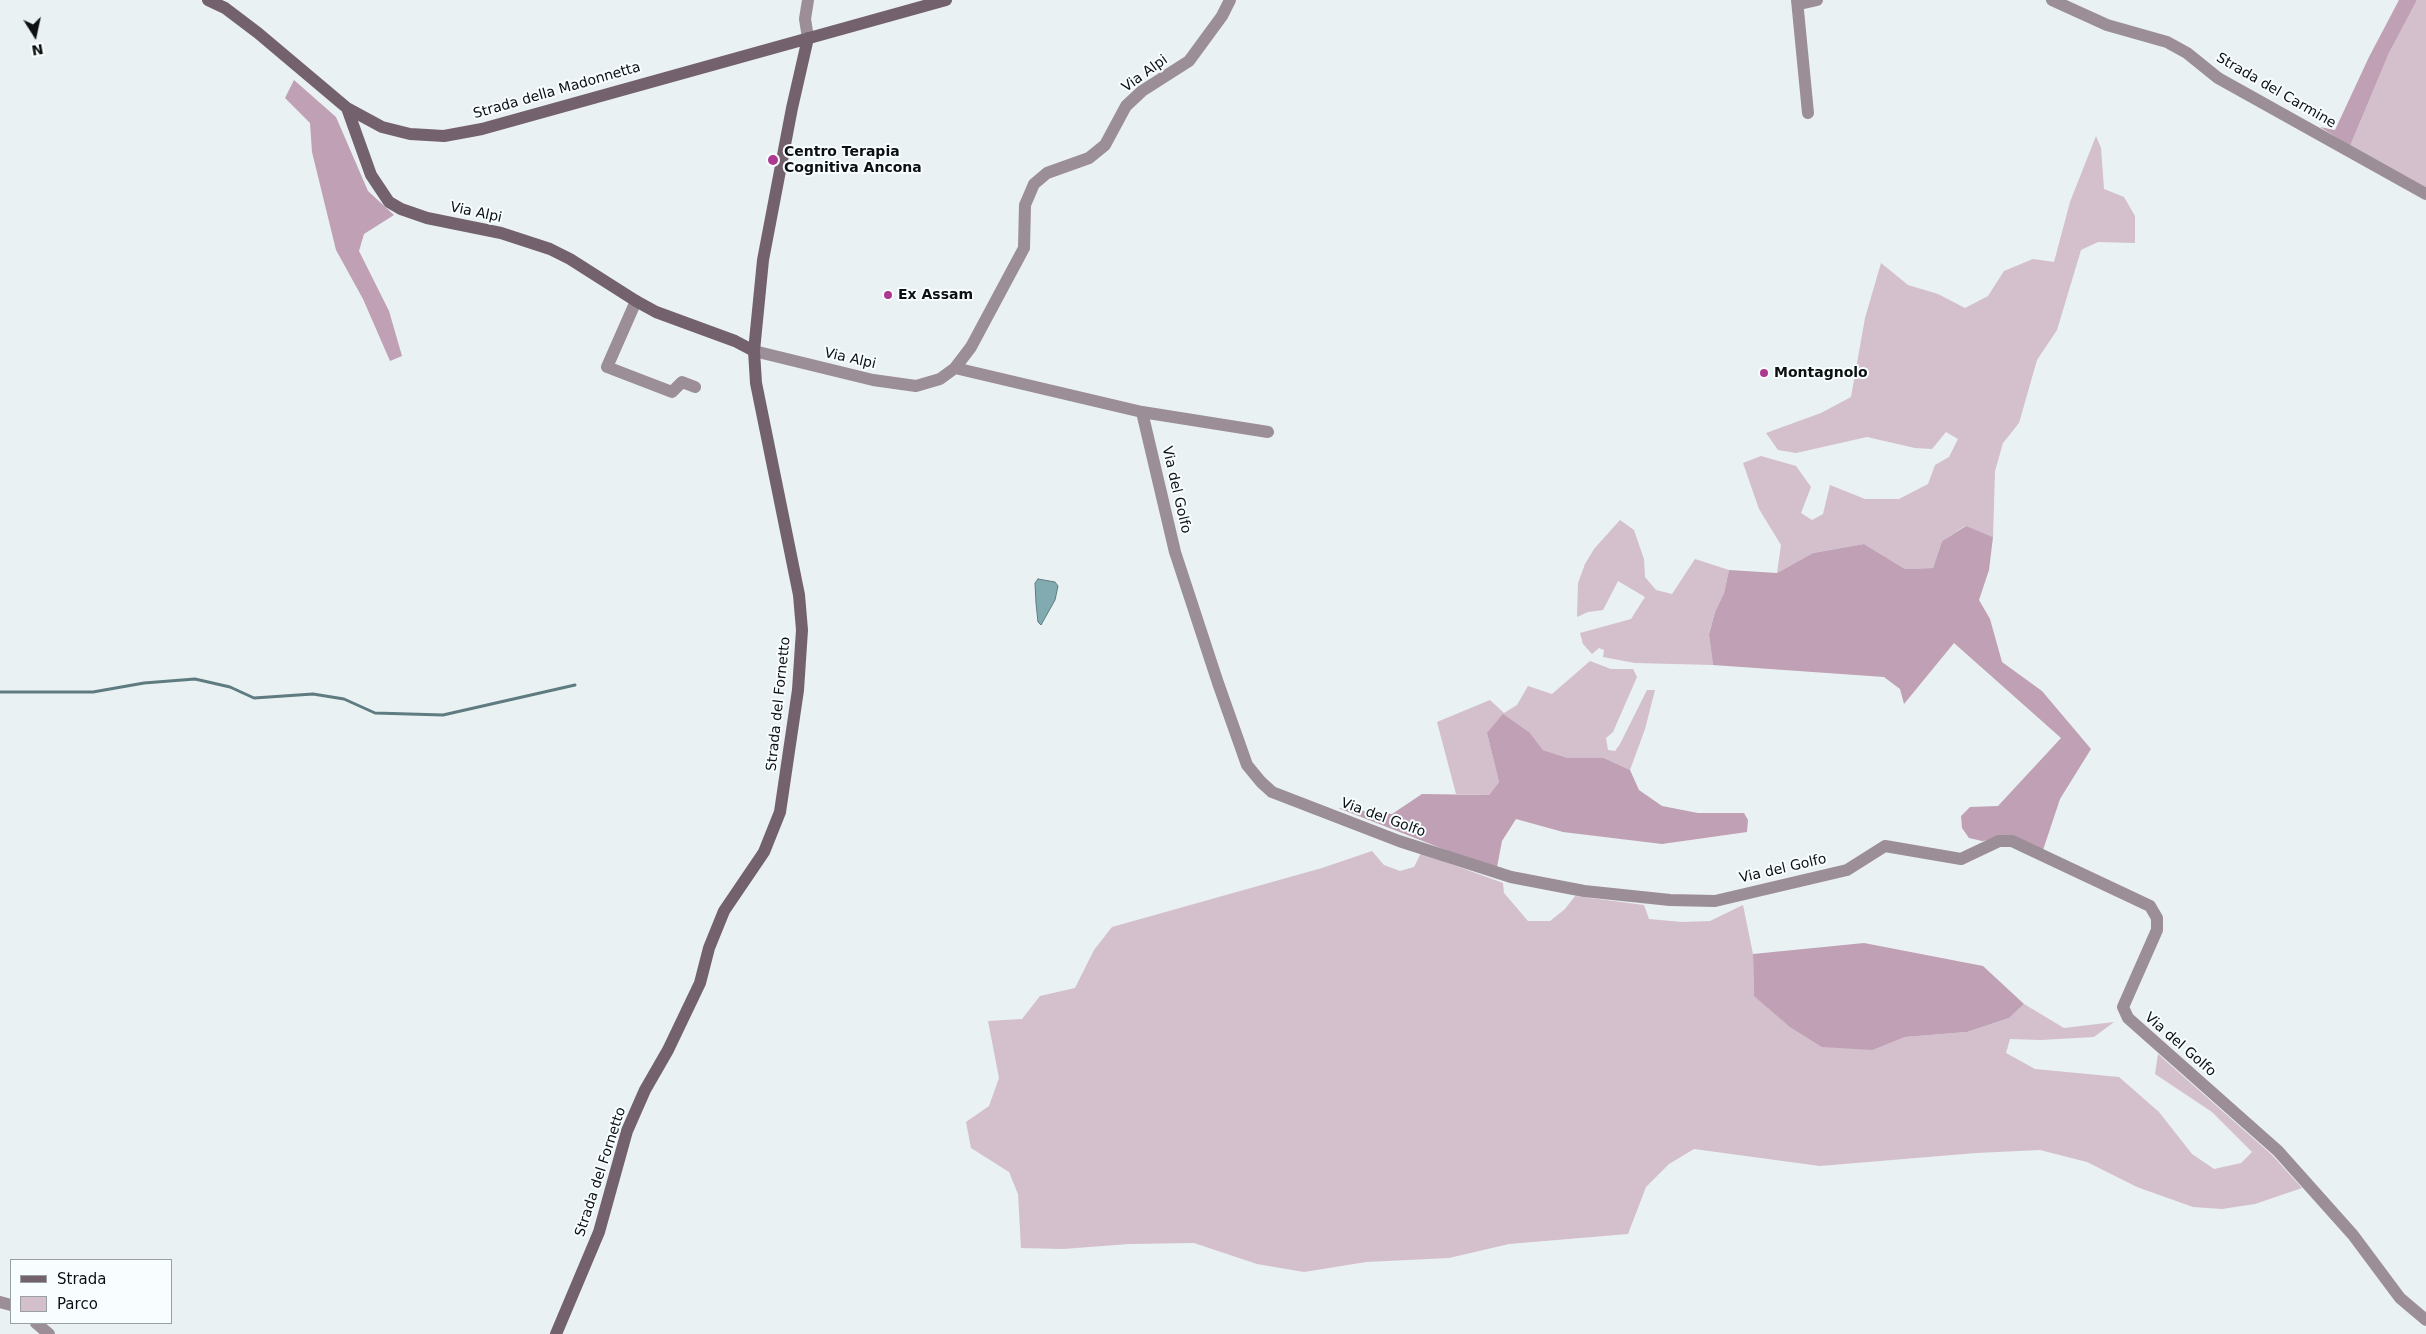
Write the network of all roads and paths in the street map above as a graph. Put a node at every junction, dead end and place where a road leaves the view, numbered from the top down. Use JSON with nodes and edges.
{"nodes":[{"id":1,"x":208,"y":0,"type":"edge"},
{"id":2,"x":808,"y":0,"type":"edge"},
{"id":3,"x":946,"y":0,"type":"edge"},
{"id":4,"x":1230,"y":0,"type":"edge"},
{"id":5,"x":1797,"y":0,"type":"edge"},
{"id":6,"x":1817,"y":0,"type":"edge"},
{"id":7,"x":2052,"y":0,"type":"edge"},
{"id":8,"x":808,"y":38,"type":"junction"},
{"id":9,"x":347,"y":108,"type":"junction"},
{"id":10,"x":1808,"y":113,"type":"dead end"},
{"id":11,"x":2426,"y":194,"type":"edge"},
{"id":12,"x":636,"y":301,"type":"junction"},
{"id":13,"x":754,"y":351,"type":"junction"},
{"id":14,"x":955,"y":368,"type":"junction"},
{"id":15,"x":695,"y":386,"type":"dead end"},
{"id":16,"x":1142,"y":412,"type":"junction"},
{"id":17,"x":1268,"y":432,"type":"dead end"},
{"id":18,"x":2426,"y":1320,"type":"edge"},
{"id":19,"x":37,"y":1324,"type":"edge"},
{"id":20,"x":49,"y":1334,"type":"edge"},
{"id":21,"x":556,"y":1334,"type":"edge"}],
"edges":[{"from":1,"to":9,"type":"street","name":"Strada della Madonnetta"},
{"from":2,"to":8,"type":"street"},
{"from":3,"to":8,"type":"street","name":"Strada della Madonnetta"},
{"from":4,"to":14,"type":"street","name":"Via Alpi"},
{"from":5,"to":6,"type":"street"},
{"from":5,"to":10,"type":"street"},
{"from":7,"to":11,"type":"street","name":"Strada del Carmine"},
{"from":8,"to":9,"type":"street","name":"Strada della Madonnetta"},
{"from":8,"to":13,"type":"street","name":"Strada del Fornetto"},
{"from":9,"to":12,"type":"street","name":"Via Alpi"},
{"from":12,"to":13,"type":"street","name":"Via Alpi"},
{"from":12,"to":15,"type":"street"},
{"from":13,"to":14,"type":"street","name":"Via Alpi"},
{"from":13,"to":21,"type":"street","name":"Strada del Fornetto"},
{"from":14,"to":16,"type":"street"},
{"from":16,"to":17,"type":"street"},
{"from":16,"to":18,"type":"street","name":"Via del Golfo"},
{"from":19,"to":20,"type":"street"}]}
